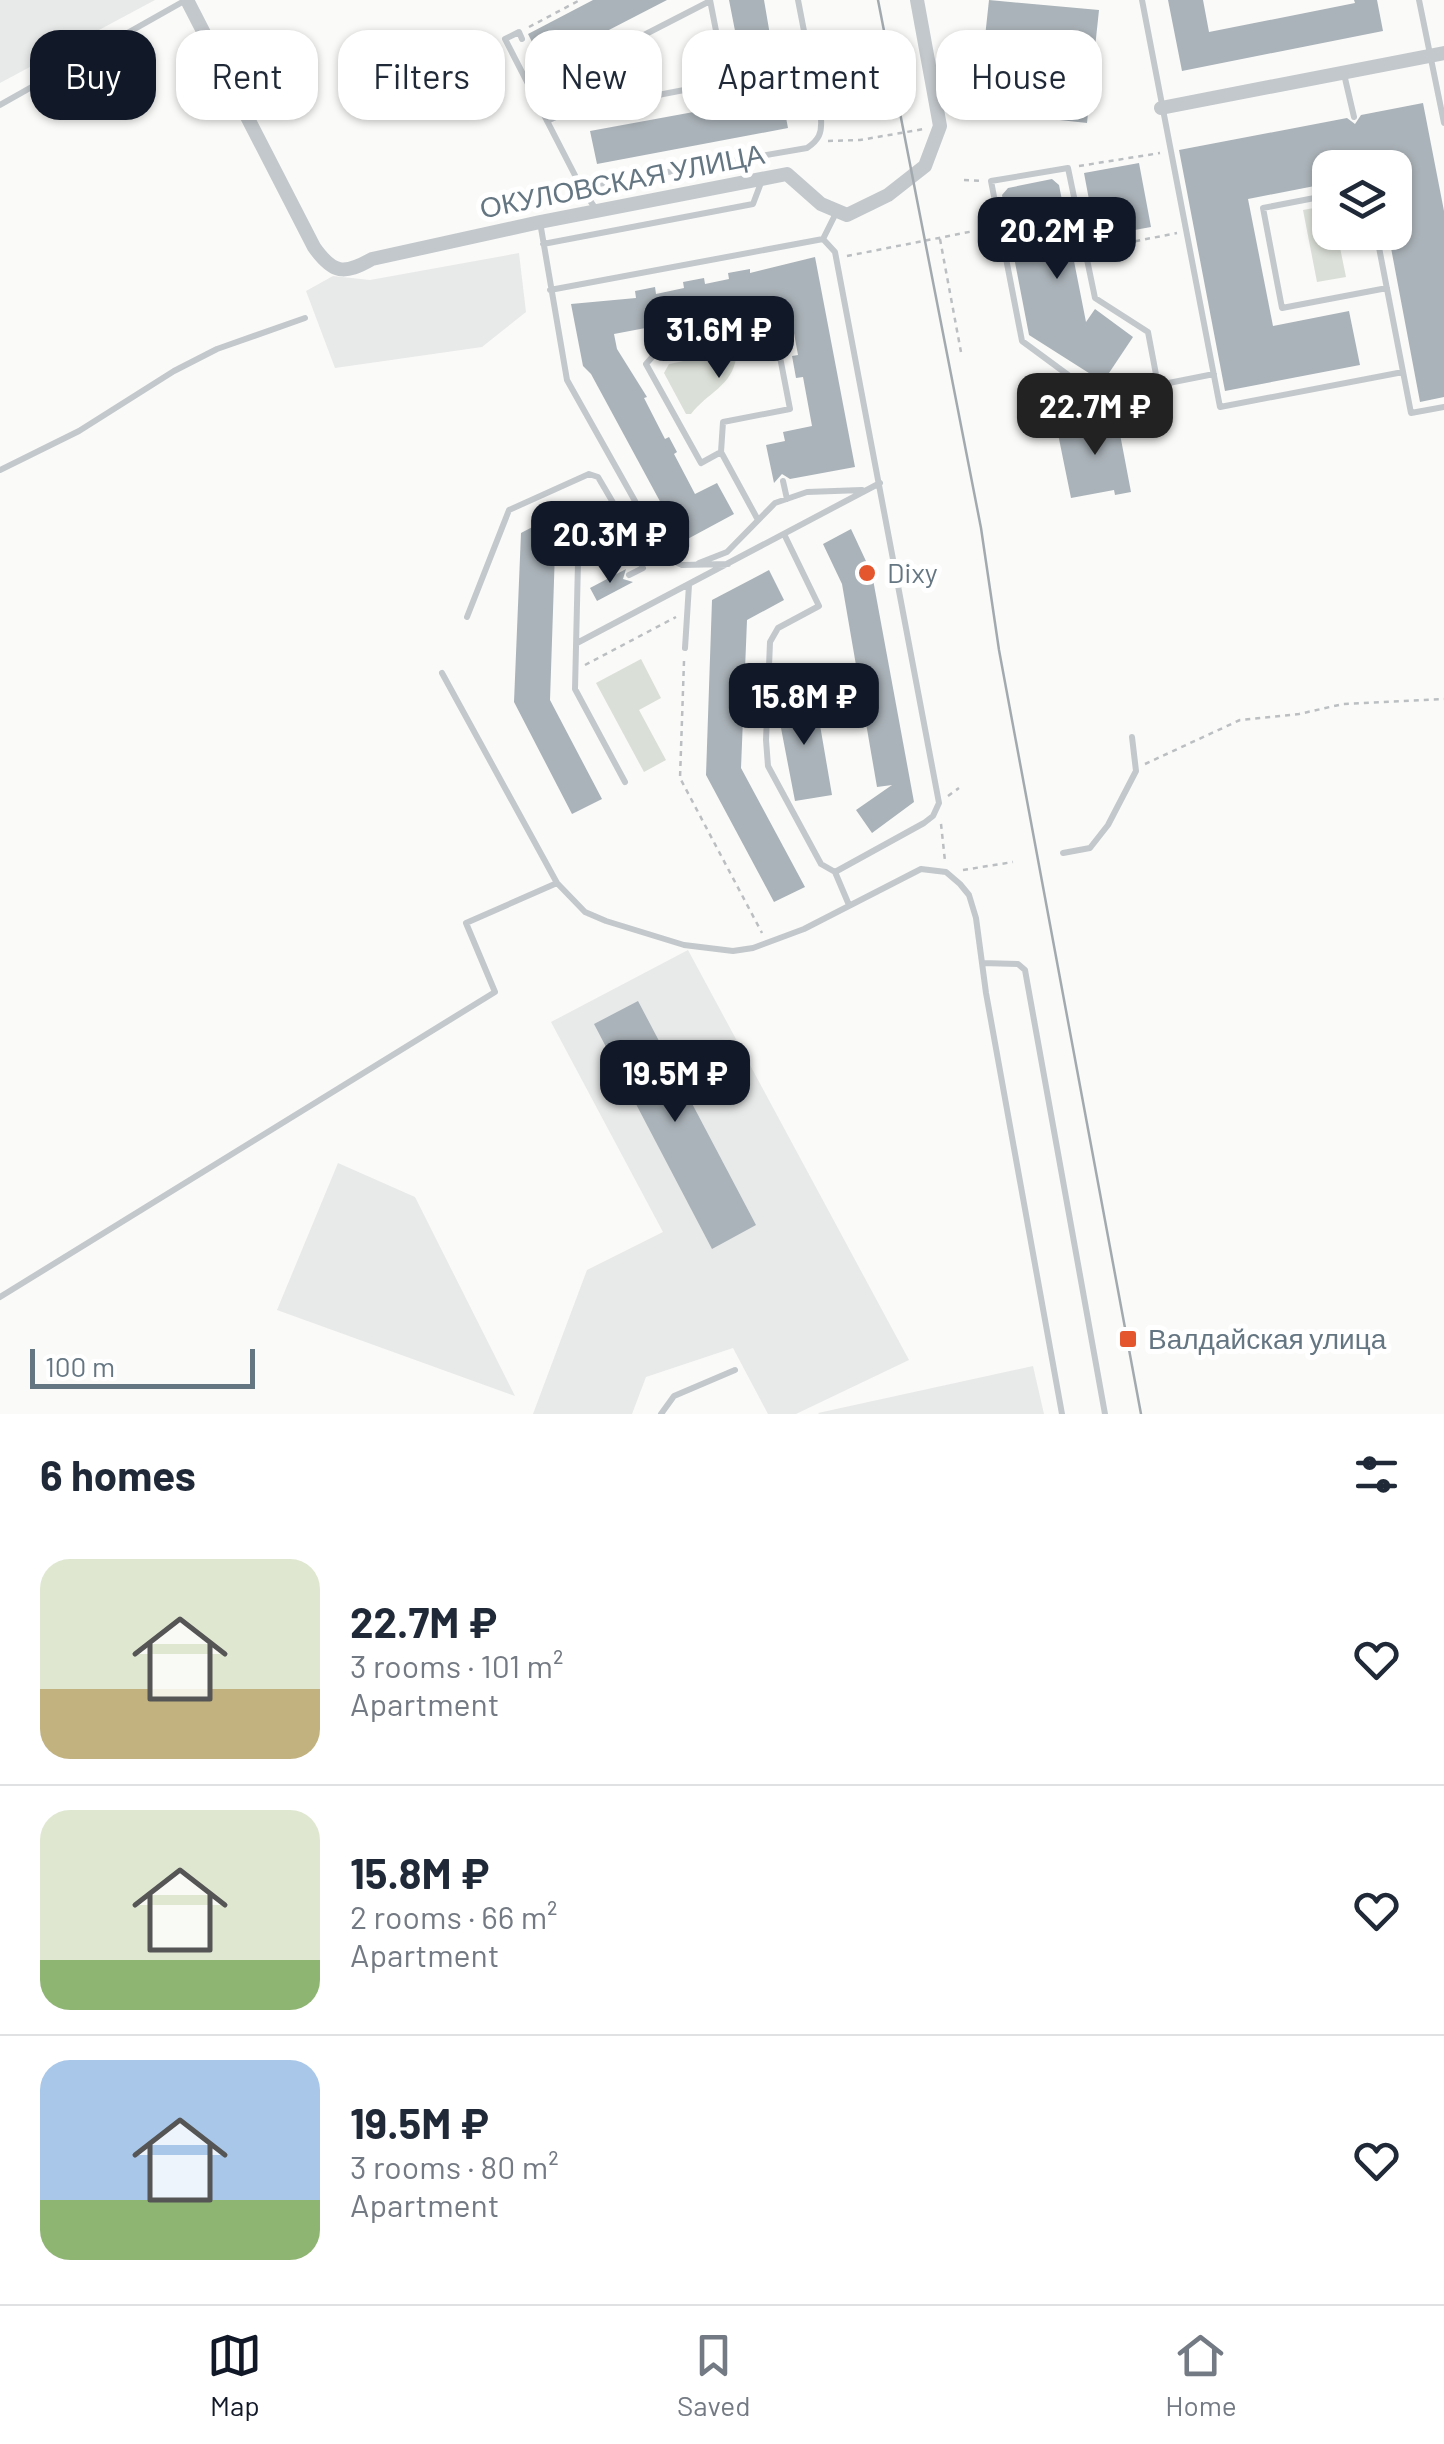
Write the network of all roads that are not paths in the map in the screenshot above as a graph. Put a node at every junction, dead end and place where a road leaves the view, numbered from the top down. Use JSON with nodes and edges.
{"nodes":[{"id":1,"x":187,"y":0,"type":"edge"},
{"id":2,"x":710,"y":0,"type":"edge"},
{"id":3,"x":798,"y":0,"type":"edge"},
{"id":4,"x":917,"y":0,"type":"edge"},
{"id":5,"x":1142,"y":0,"type":"edge"},
{"id":6,"x":1419,"y":0,"type":"edge"},
{"id":7,"x":652,"y":30,"type":"edge"},
{"id":8,"x":716,"y":30,"type":"edge"},
{"id":9,"x":804,"y":30,"type":"edge"},
{"id":10,"x":520,"y":35,"type":"road end"},
{"id":11,"x":1437,"y":54,"type":"edge"},
{"id":12,"x":1344,"y":72,"type":"junction"},
{"id":13,"x":0,"y":106,"type":"edge"},
{"id":14,"x":1161,"y":108,"type":"junction"},
{"id":15,"x":1354,"y":117,"type":"dead end"},
{"id":16,"x":820,"y":120,"type":"edge"},
{"id":17,"x":548,"y":121,"type":"joint"},
{"id":18,"x":1444,"y":122,"type":"edge"},
{"id":19,"x":762,"y":179,"type":"junction"},
{"id":20,"x":581,"y":187,"type":"junction"},
{"id":21,"x":1312,"y":198,"type":"edge"},
{"id":22,"x":597,"y":212,"type":"junction"},
{"id":23,"x":836,"y":213,"type":"junction"},
{"id":24,"x":540,"y":222,"type":"junction"},
{"id":25,"x":823,"y":239,"type":"junction"},
{"id":26,"x":543,"y":244,"type":"junction"},
{"id":27,"x":1380,"y":250,"type":"edge"},
{"id":28,"x":1387,"y":288,"type":"junction"},
{"id":29,"x":550,"y":290,"type":"junction"},
{"id":30,"x":305,"y":318,"type":"dead end"},
{"id":31,"x":1403,"y":372,"type":"junction"},
{"id":32,"x":1214,"y":374,"type":"junction"},
{"id":33,"x":1158,"y":385,"type":"junction"},
{"id":34,"x":1444,"y":407,"type":"edge"},
{"id":35,"x":721,"y":452,"type":"junction"},
{"id":36,"x":0,"y":470,"type":"edge"},
{"id":37,"x":783,"y":480,"type":"dead end"},
{"id":38,"x":880,"y":483,"type":"junction"},
{"id":39,"x":867,"y":490,"type":"junction"},
{"id":40,"x":787,"y":499,"type":"junction"},
{"id":41,"x":758,"y":520,"type":"junction"},
{"id":42,"x":784,"y":534,"type":"junction"},
{"id":43,"x":626,"y":536,"type":"junction"},
{"id":44,"x":728,"y":564,"type":"junction"},
{"id":45,"x":693,"y":565,"type":"junction"},
{"id":46,"x":629,"y":576,"type":"dead end"},
{"id":47,"x":689,"y":584,"type":"junction"},
{"id":48,"x":467,"y":617,"type":"dead end"},
{"id":49,"x":576,"y":644,"type":"junction"},
{"id":50,"x":685,"y":648,"type":"road end"},
{"id":51,"x":442,"y":673,"type":"dead end"},
{"id":52,"x":1132,"y":737,"type":"dead end"},
{"id":53,"x":625,"y":782,"type":"dead end"},
{"id":54,"x":1063,"y":853,"type":"dead end"},
{"id":55,"x":835,"y":872,"type":"junction"},
{"id":56,"x":557,"y":883,"type":"junction"},
{"id":57,"x":849,"y":905,"type":"junction"},
{"id":58,"x":982,"y":963,"type":"junction"},
{"id":59,"x":0,"y":1297,"type":"edge"},
{"id":60,"x":735,"y":1370,"type":"dead end"},
{"id":61,"x":662,"y":1414,"type":"edge"},
{"id":62,"x":1062,"y":1414,"type":"edge"},
{"id":63,"x":1105,"y":1414,"type":"edge"}],
"edges":[{"from":1,"to":13,"type":"lane"},
{"from":1,"to":24,"type":"street","name":"ОКУЛОВСКАЯ УЛИЦА"},
{"from":2,"to":7,"type":"lane"},
{"from":2,"to":8,"type":"lane"},
{"from":3,"to":9,"type":"lane"},
{"from":4,"to":23,"type":"street"},
{"from":5,"to":14,"type":"lane"},
{"from":6,"to":11,"type":"lane"},
{"from":10,"to":17,"type":"lane"},
{"from":11,"to":12,"type":"street"},
{"from":11,"to":18,"type":"lane"},
{"from":12,"to":14,"type":"street"},
{"from":12,"to":15,"type":"lane"},
{"from":14,"to":32,"type":"lane"},
{"from":16,"to":20,"type":"lane"},
{"from":17,"to":20,"type":"lane"},
{"from":19,"to":22,"type":"street","name":"ОКУЛОВСКАЯ УЛИЦА"},
{"from":19,"to":23,"type":"street","name":"ОКУЛОВСКАЯ УЛИЦА"},
{"from":19,"to":26,"type":"lane"},
{"from":20,"to":22,"type":"lane"},
{"from":21,"to":28,"type":"lane"},
{"from":22,"to":24,"type":"street","name":"ОКУЛОВСКАЯ УЛИЦА"},
{"from":23,"to":25,"type":"lane"},
{"from":24,"to":26,"type":"lane"},
{"from":25,"to":29,"type":"lane"},
{"from":25,"to":38,"type":"lane"},
{"from":26,"to":29,"type":"lane"},
{"from":27,"to":28,"type":"lane"},
{"from":28,"to":31,"type":"lane"},
{"from":29,"to":45,"type":"lane"},
{"from":30,"to":36,"type":"lane"},
{"from":31,"to":32,"type":"lane"},
{"from":31,"to":34,"type":"lane"},
{"from":32,"to":33,"type":"lane"},
{"from":33,"to":33,"type":"lane"},
{"from":35,"to":35,"type":"lane"},
{"from":35,"to":41,"type":"lane"},
{"from":37,"to":40,"type":"lane"},
{"from":38,"to":39,"type":"lane"},
{"from":38,"to":55,"type":"lane"},
{"from":39,"to":40,"type":"lane"},
{"from":39,"to":42,"type":"lane"},
{"from":40,"to":41,"type":"lane"},
{"from":41,"to":45,"type":"lane"},
{"from":42,"to":44,"type":"lane"},
{"from":42,"to":55,"type":"lane"},
{"from":43,"to":46,"type":"lane"},
{"from":43,"to":48,"type":"lane"},
{"from":43,"to":49,"type":"lane"},
{"from":44,"to":45,"type":"lane"},
{"from":44,"to":47,"type":"lane"},
{"from":47,"to":49,"type":"lane"},
{"from":47,"to":50,"type":"lane"},
{"from":49,"to":53,"type":"lane"},
{"from":51,"to":56,"type":"lane"},
{"from":52,"to":54,"type":"lane"},
{"from":55,"to":57,"type":"lane"},
{"from":56,"to":57,"type":"lane"},
{"from":56,"to":59,"type":"lane"},
{"from":57,"to":58,"type":"lane"},
{"from":58,"to":62,"type":"lane"},
{"from":58,"to":63,"type":"lane"},
{"from":60,"to":61,"type":"lane"}]}
